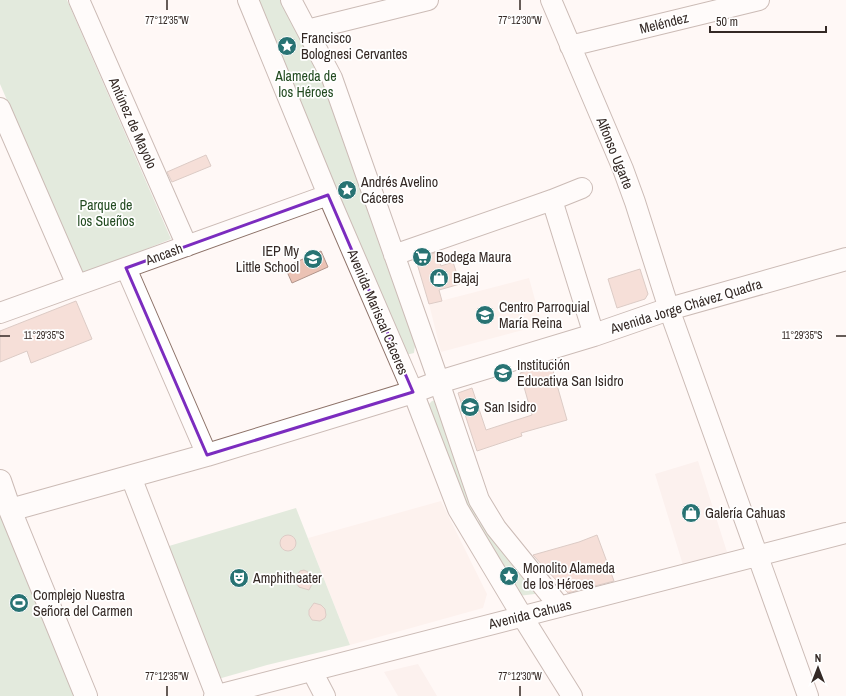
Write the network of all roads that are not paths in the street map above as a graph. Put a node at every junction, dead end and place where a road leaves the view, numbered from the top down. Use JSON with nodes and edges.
{"nodes":[{"id":1,"x":79,"y":0,"type":"edge"},
{"id":2,"x":248,"y":0,"type":"edge"},
{"id":3,"x":291,"y":0,"type":"edge"},
{"id":4,"x":428,"y":0,"type":"edge"},
{"id":5,"x":551,"y":0,"type":"edge"},
{"id":6,"x":759,"y":0,"type":"edge"},
{"id":7,"x":307,"y":30,"type":"junction"},
{"id":8,"x":570,"y":46,"type":"junction"},
{"id":9,"x":0,"y":108,"type":"edge"},
{"id":10,"x":582,"y":188,"type":"dead end"},
{"id":11,"x":328,"y":195,"type":"junction"},
{"id":12,"x":552,"y":200,"type":"junction"},
{"id":13,"x":187,"y":246,"type":"junction"},
{"id":14,"x":394,"y":255,"type":"junction"},
{"id":15,"x":846,"y":259,"type":"edge"},
{"id":16,"x":126,"y":268,"type":"junction"},
{"id":17,"x":77,"y":285,"type":"junction"},
{"id":18,"x":669,"y":309,"type":"junction"},
{"id":19,"x":0,"y":313,"type":"edge"},
{"id":20,"x":594,"y":335,"type":"junction"},
{"id":21,"x":439,"y":382,"type":"junction"},
{"id":22,"x":413,"y":392,"type":"junction"},
{"id":23,"x":207,"y":455,"type":"junction"},
{"id":24,"x":131,"y":477,"type":"junction"},
{"id":25,"x":0,"y":481,"type":"edge"},
{"id":26,"x":10,"y":510,"type":"junction"},
{"id":27,"x":846,"y":533,"type":"edge"},
{"id":28,"x":757,"y":557,"type":"junction"},
{"id":29,"x":560,"y":607,"type":"junction"},
{"id":30,"x":522,"y":616,"type":"junction"},
{"id":31,"x":312,"y":671,"type":"junction"},
{"id":32,"x":86,"y":696,"type":"edge"},
{"id":33,"x":215,"y":696,"type":"edge"},
{"id":34,"x":324,"y":696,"type":"edge"},
{"id":35,"x":572,"y":696,"type":"edge"},
{"id":36,"x":808,"y":696,"type":"edge"}],
"edges":[{"from":1,"to":13,"type":"street","name":"Antúnez de Mayolo"},
{"from":2,"to":11,"type":"street","name":"Avenida Mariscal Cáceres"},
{"from":3,"to":7,"type":"street"},
{"from":4,"to":7,"type":"street"},
{"from":5,"to":8,"type":"street","name":"Alfonso Ugarte"},
{"from":6,"to":8,"type":"street","name":"Meléndez"},
{"from":7,"to":14,"type":"street"},
{"from":8,"to":18,"type":"street","name":"Alfonso Ugarte"},
{"from":9,"to":17,"type":"street"},
{"from":10,"to":12,"type":"street"},
{"from":11,"to":13,"type":"street","name":"Ancash"},
{"from":11,"to":22,"type":"street","name":"Avenida Mariscal Cáceres"},
{"from":12,"to":14,"type":"street"},
{"from":12,"to":20,"type":"street"},
{"from":13,"to":16,"type":"street","name":"Ancash"},
{"from":14,"to":21,"type":"street"},
{"from":15,"to":18,"type":"main road","name":"Avenida Jorge Chávez Quadra"},
{"from":16,"to":17,"type":"street","name":"Ancash"},
{"from":16,"to":23,"type":"street"},
{"from":17,"to":19,"type":"street","name":"Ancash"},
{"from":18,"to":20,"type":"main road","name":"Avenida Jorge Chávez Quadra"},
{"from":18,"to":28,"type":"street","name":"Alfonso Ugarte"},
{"from":20,"to":21,"type":"main road","name":"Avenida Jorge Chávez Quadra"},
{"from":21,"to":22,"type":"main road","name":"Avenida Jorge Chávez Quadra"},
{"from":21,"to":29,"type":"street"},
{"from":22,"to":23,"type":"main road","name":"Avenida Jorge Chávez Quadra"},
{"from":22,"to":30,"type":"street","name":"Avenida Mariscal Cáceres"},
{"from":23,"to":24,"type":"main road","name":"Avenida Jorge Chávez Quadra"},
{"from":24,"to":26,"type":"main road","name":"Avenida Jorge Chávez Quadra"},
{"from":24,"to":33,"type":"street"},
{"from":25,"to":26,"type":"main road"},
{"from":26,"to":32,"type":"main road"},
{"from":27,"to":28,"type":"street","name":"Avenida Cahuas"},
{"from":28,"to":29,"type":"street","name":"Avenida Cahuas"},
{"from":28,"to":36,"type":"street","name":"Alfonso Ugarte"},
{"from":29,"to":30,"type":"street","name":"Avenida Cahuas"},
{"from":30,"to":31,"type":"street","name":"Avenida Cahuas"},
{"from":30,"to":35,"type":"street","name":"Avenida Mariscal Cáceres"},
{"from":31,"to":33,"type":"street","name":"Avenida Cahuas"},
{"from":31,"to":34,"type":"street"}]}
